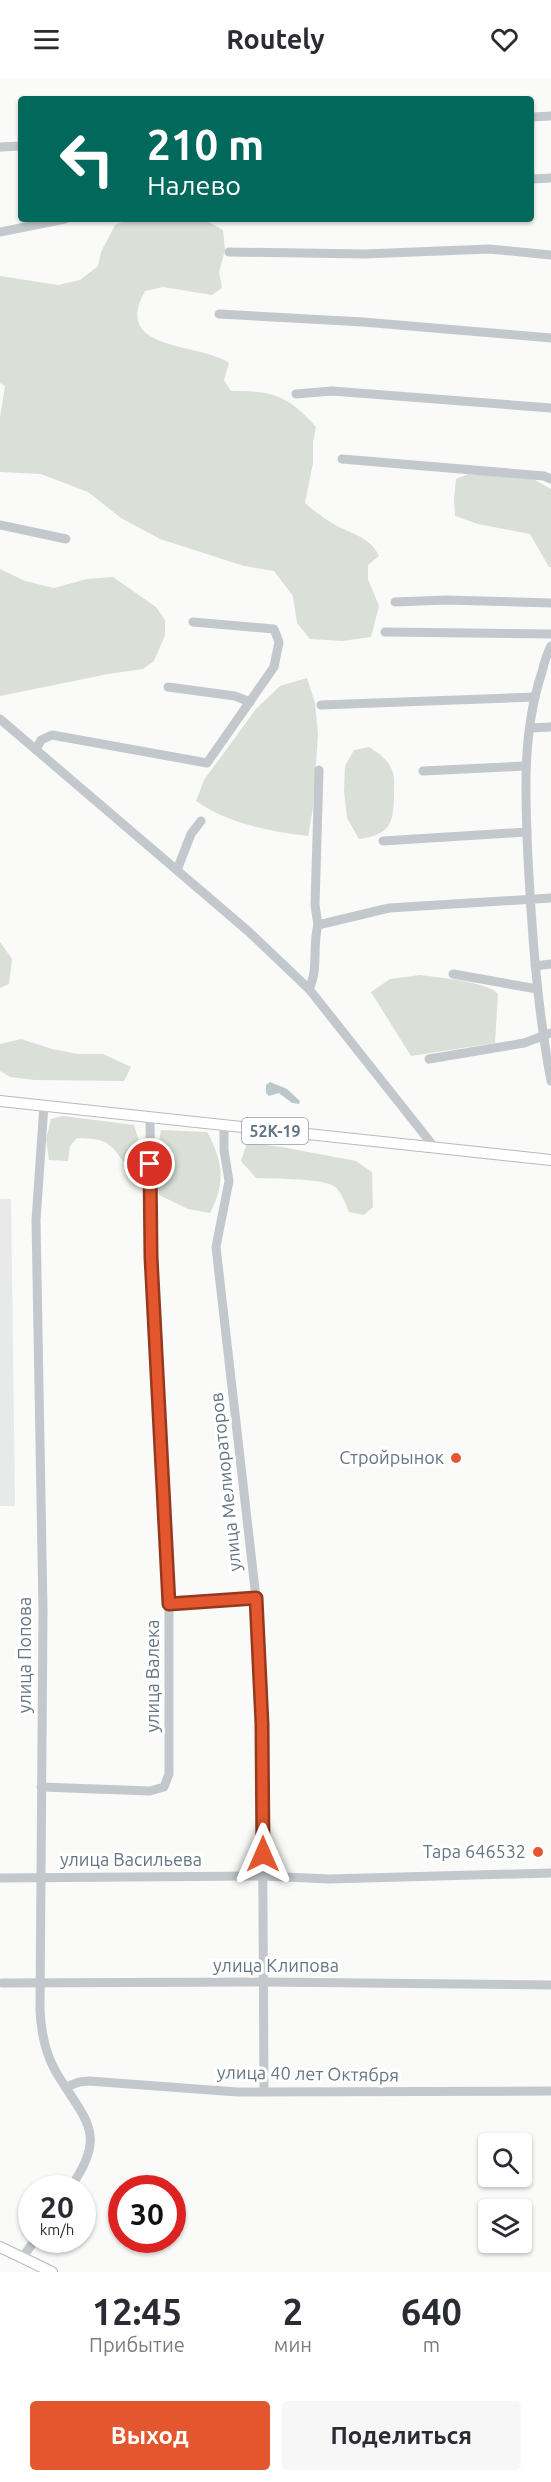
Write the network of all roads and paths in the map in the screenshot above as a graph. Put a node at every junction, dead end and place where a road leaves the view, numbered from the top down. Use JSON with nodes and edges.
{"nodes":[{"id":1,"x":551,"y":116,"type":"edge"},
{"id":2,"x":534,"y":117,"type":"edge"},
{"id":3,"x":0,"y":147,"type":"edge"},
{"id":4,"x":18,"y":147,"type":"edge"},
{"id":5,"x":534,"y":178,"type":"edge"},
{"id":6,"x":551,"y":178,"type":"edge"},
{"id":7,"x":50,"y":222,"type":"edge"},
{"id":8,"x":0,"y":232,"type":"edge"},
{"id":9,"x":229,"y":252,"type":"dead end"},
{"id":10,"x":551,"y":255,"type":"edge"},
{"id":11,"x":219,"y":314,"type":"dead end"},
{"id":12,"x":551,"y":338,"type":"edge"},
{"id":13,"x":296,"y":394,"type":"dead end"},
{"id":14,"x":551,"y":408,"type":"edge"},
{"id":15,"x":342,"y":459,"type":"dead end"},
{"id":16,"x":551,"y":479,"type":"edge"},
{"id":17,"x":0,"y":525,"type":"edge"},
{"id":18,"x":66,"y":539,"type":"dead end"},
{"id":19,"x":395,"y":602,"type":"dead end"},
{"id":20,"x":551,"y":603,"type":"edge"},
{"id":21,"x":193,"y":622,"type":"dead end"},
{"id":22,"x":385,"y":632,"type":"dead end"},
{"id":23,"x":551,"y":634,"type":"edge"},
{"id":24,"x":551,"y":646,"type":"edge"},
{"id":25,"x":168,"y":687,"type":"dead end"},
{"id":26,"x":535,"y":697,"type":"junction"},
{"id":27,"x":250,"y":702,"type":"junction"},
{"id":28,"x":321,"y":705,"type":"dead end"},
{"id":29,"x":0,"y":719,"type":"edge"},
{"id":30,"x":551,"y":727,"type":"edge"},
{"id":31,"x":530,"y":728,"type":"junction"},
{"id":32,"x":36,"y":750,"type":"junction"},
{"id":33,"x":526,"y":766,"type":"junction"},
{"id":34,"x":319,"y":771,"type":"dead end"},
{"id":35,"x":423,"y":771,"type":"dead end"},
{"id":36,"x":201,"y":821,"type":"dead end"},
{"id":37,"x":527,"y":832,"type":"junction"},
{"id":38,"x":383,"y":841,"type":"dead end"},
{"id":39,"x":177,"y":870,"type":"junction"},
{"id":40,"x":551,"y":898,"type":"edge"},
{"id":41,"x":530,"y":900,"type":"junction"},
{"id":42,"x":318,"y":925,"type":"junction"},
{"id":43,"x":551,"y":964,"type":"edge"},
{"id":44,"x":534,"y":966,"type":"junction"},
{"id":45,"x":453,"y":974,"type":"dead end"},
{"id":46,"x":309,"y":989,"type":"junction"},
{"id":47,"x":537,"y":989,"type":"junction"},
{"id":48,"x":547,"y":1035,"type":"edge"},
{"id":49,"x":429,"y":1059,"type":"dead end"},
{"id":50,"x":551,"y":1081,"type":"edge"},
{"id":51,"x":0,"y":1101,"type":"edge"},
{"id":52,"x":44,"y":1105,"type":"junction"},
{"id":53,"x":150,"y":1117,"type":"junction"},
{"id":54,"x":224,"y":1125,"type":"junction"},
{"id":55,"x":435,"y":1148,"type":"junction"},
{"id":56,"x":551,"y":1160,"type":"edge"},
{"id":57,"x":256,"y":1598,"type":"junction"},
{"id":58,"x":169,"y":1604,"type":"junction"},
{"id":59,"x":41,"y":1787,"type":"junction"},
{"id":60,"x":551,"y":1873,"type":"edge"},
{"id":61,"x":263,"y":1876,"type":"junction"},
{"id":62,"x":42,"y":1877,"type":"junction"},
{"id":63,"x":0,"y":1878,"type":"edge"},
{"id":64,"x":264,"y":1982,"type":"junction"},
{"id":65,"x":2,"y":1983,"type":"dead end"},
{"id":66,"x":41,"y":1983,"type":"junction"},
{"id":67,"x":551,"y":1985,"type":"edge"},
{"id":68,"x":66,"y":2087,"type":"junction"},
{"id":69,"x":264,"y":2091,"type":"junction"},
{"id":70,"x":551,"y":2091,"type":"edge"},
{"id":71,"x":78,"y":2175,"type":"edge"},
{"id":72,"x":0,"y":2247,"type":"edge"},
{"id":73,"x":26,"y":2253,"type":"edge"},
{"id":74,"x":22,"y":2258,"type":"junction"},
{"id":75,"x":52,"y":2272,"type":"edge"}],
"edges":[{"from":1,"to":2,"type":"street"},
{"from":3,"to":4,"type":"street"},
{"from":5,"to":6,"type":"street"},
{"from":7,"to":8,"type":"street"},
{"from":9,"to":10,"type":"street"},
{"from":11,"to":12,"type":"street"},
{"from":13,"to":14,"type":"street"},
{"from":15,"to":16,"type":"street"},
{"from":17,"to":18,"type":"street"},
{"from":19,"to":20,"type":"street"},
{"from":21,"to":27,"type":"street"},
{"from":22,"to":23,"type":"street"},
{"from":24,"to":26,"type":"street"},
{"from":25,"to":27,"type":"street"},
{"from":26,"to":28,"type":"street"},
{"from":26,"to":31,"type":"street"},
{"from":27,"to":32,"type":"street"},
{"from":29,"to":32,"type":"street"},
{"from":30,"to":31,"type":"street"},
{"from":31,"to":33,"type":"street"},
{"from":32,"to":39,"type":"street"},
{"from":33,"to":35,"type":"street"},
{"from":33,"to":37,"type":"street"},
{"from":34,"to":42,"type":"street"},
{"from":36,"to":39,"type":"street"},
{"from":37,"to":38,"type":"street"},
{"from":37,"to":41,"type":"street"},
{"from":39,"to":46,"type":"street"},
{"from":40,"to":41,"type":"street"},
{"from":41,"to":42,"type":"street"},
{"from":41,"to":44,"type":"street"},
{"from":42,"to":46,"type":"street"},
{"from":43,"to":44,"type":"street"},
{"from":44,"to":47,"type":"street"},
{"from":45,"to":47,"type":"street"},
{"from":46,"to":55,"type":"street"},
{"from":47,"to":48,"type":"street"},
{"from":48,"to":49,"type":"street"},
{"from":48,"to":50,"type":"street"},
{"from":51,"to":52,"type":"main road","number":"52К-19"},
{"from":52,"to":53,"type":"main road","number":"52К-19"},
{"from":52,"to":59,"type":"street","name":"улица Попова"},
{"from":53,"to":54,"type":"main road","number":"52К-19"},
{"from":53,"to":58,"type":"street","name":"улица Валека"},
{"from":54,"to":55,"type":"main road","number":"52К-19"},
{"from":54,"to":57,"type":"street","name":"улица Мелиораторов"},
{"from":55,"to":56,"type":"main road","number":"52К-19"},
{"from":57,"to":58,"type":"street"},
{"from":57,"to":61,"type":"street","name":"улица Мелиораторов"},
{"from":58,"to":59,"type":"street","name":"улица Валека"},
{"from":59,"to":62,"type":"street","name":"улица Попова"},
{"from":60,"to":61,"type":"street","name":"улица Васильева"},
{"from":61,"to":62,"type":"street","name":"улица Васильева"},
{"from":61,"to":64,"type":"street","name":"улица Мелиораторов"},
{"from":62,"to":63,"type":"street","name":"улица Васильева"},
{"from":62,"to":66,"type":"street","name":"улица Попова"},
{"from":64,"to":66,"type":"street","name":"улица Клипова"},
{"from":64,"to":67,"type":"street","name":"улица Клипова"},
{"from":64,"to":69,"type":"street","name":"улица Мелиораторов"},
{"from":65,"to":66,"type":"street","name":"улица Клипова"},
{"from":66,"to":68,"type":"street","name":"улица Попова"},
{"from":68,"to":69,"type":"street","name":"улица 40 лет Октября"},
{"from":68,"to":71,"type":"street","name":"улица Попова"},
{"from":69,"to":70,"type":"street","name":"улица 40 лет Октября"},
{"from":72,"to":74,"type":"main road"},
{"from":73,"to":74,"type":"street"},
{"from":74,"to":75,"type":"main road"}]}
